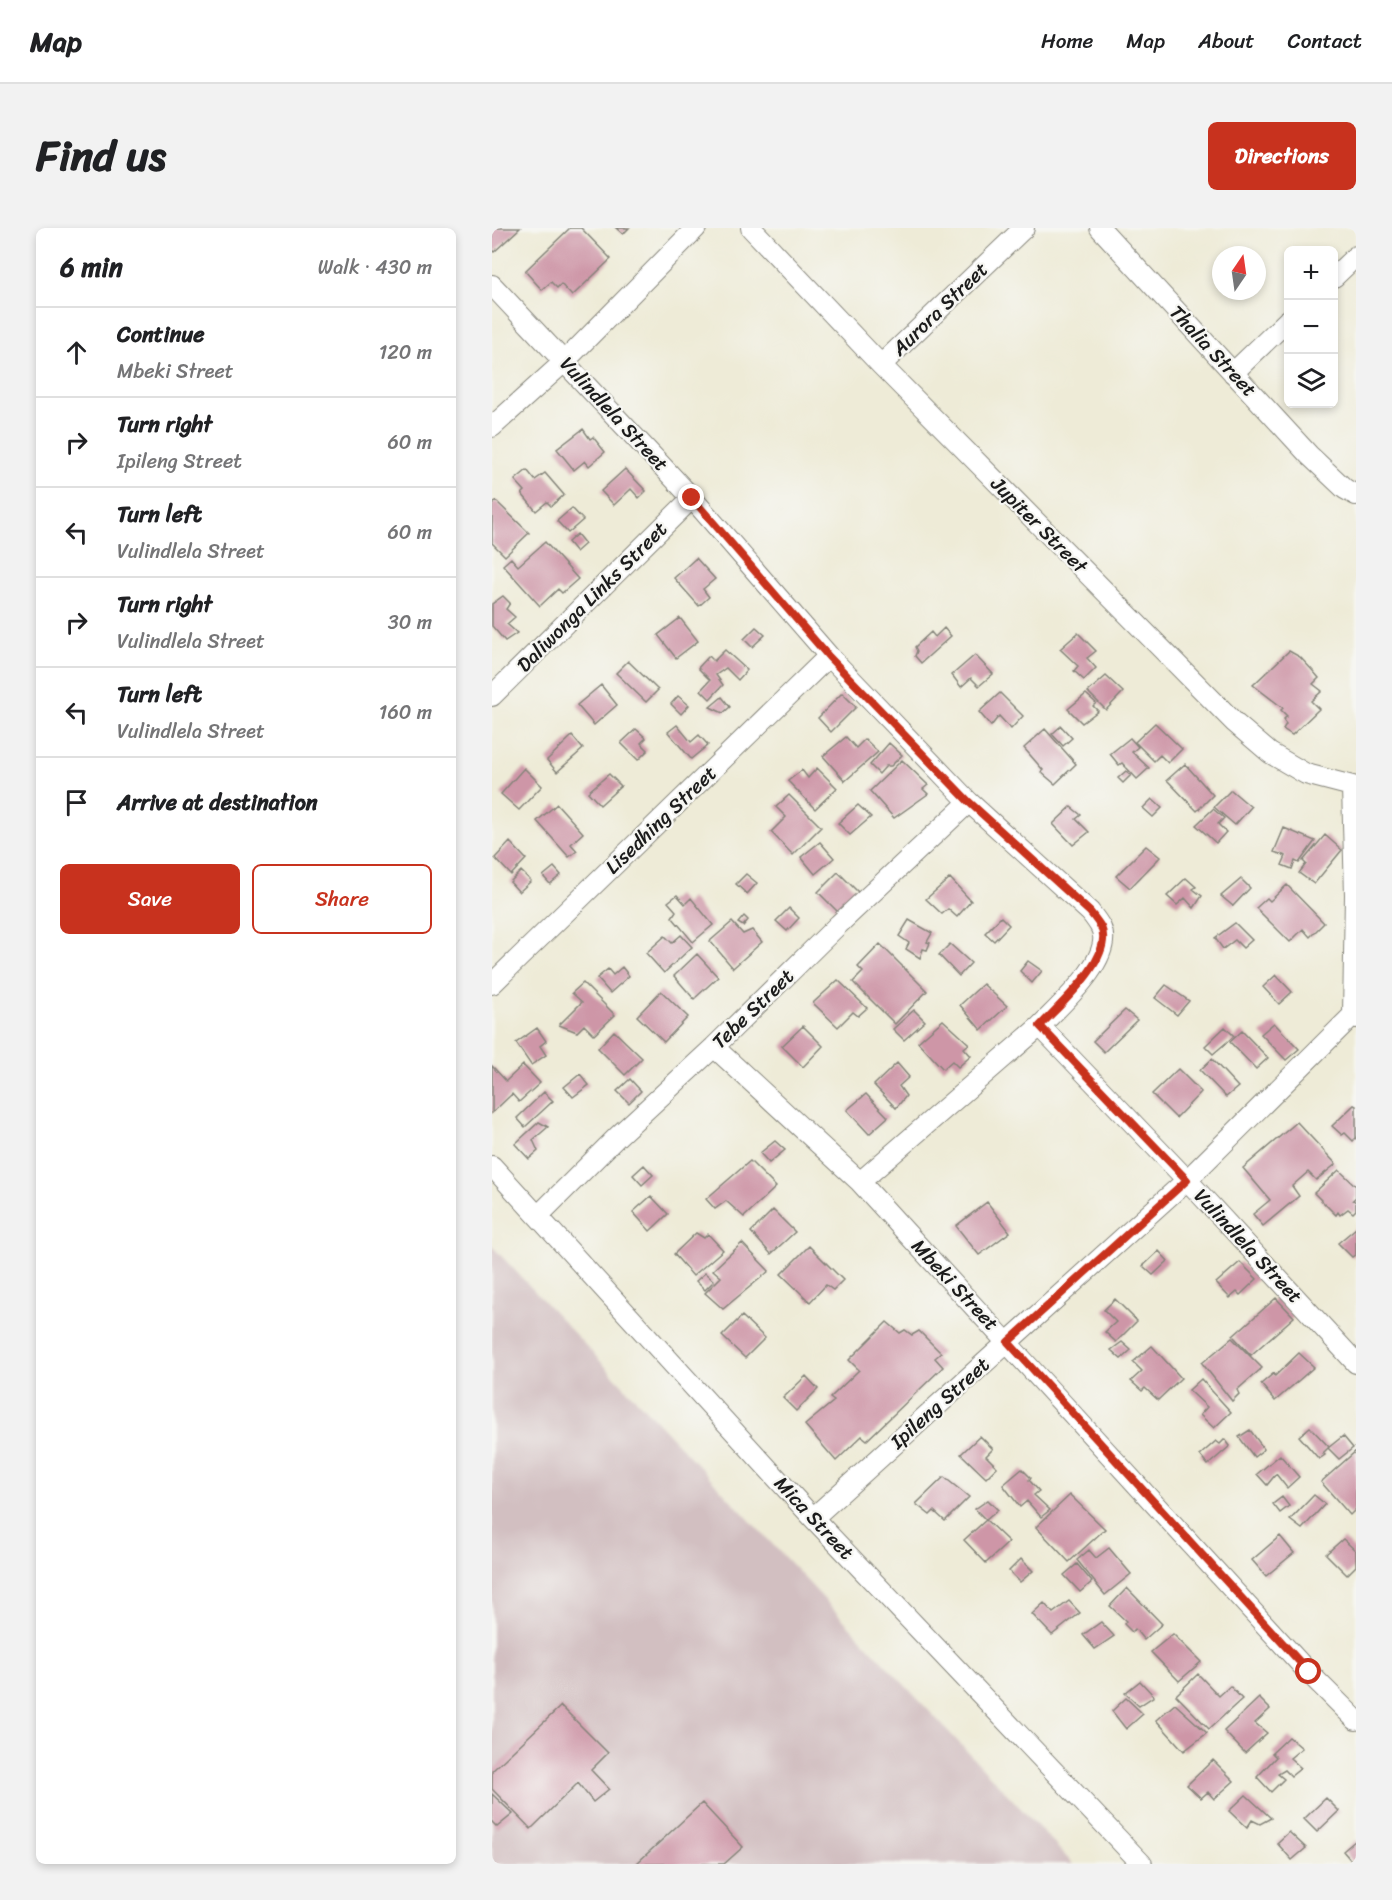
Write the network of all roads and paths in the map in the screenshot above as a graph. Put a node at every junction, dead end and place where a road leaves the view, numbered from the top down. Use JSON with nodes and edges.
{"nodes":[{"id":1,"x":696,"y":228,"type":"edge"},
{"id":2,"x":751,"y":228,"type":"edge"},
{"id":3,"x":1024,"y":228,"type":"edge"},
{"id":4,"x":1100,"y":228,"type":"edge"},
{"id":5,"x":1356,"y":256,"type":"edge"},
{"id":6,"x":1338,"y":273,"type":"edge"},
{"id":7,"x":492,"y":285,"type":"edge"},
{"id":8,"x":1284,"y":324,"type":"edge"},
{"id":9,"x":565,"y":361,"type":"junction"},
{"id":10,"x":881,"y":365,"type":"junction"},
{"id":11,"x":1233,"y":373,"type":"junction"},
{"id":12,"x":492,"y":428,"type":"edge"},
{"id":13,"x":1356,"y":495,"type":"edge"},
{"id":14,"x":692,"y":498,"type":"junction"},
{"id":15,"x":829,"y":657,"type":"junction"},
{"id":16,"x":492,"y":696,"type":"edge"},
{"id":17,"x":1354,"y":787,"type":"edge"},
{"id":18,"x":969,"y":802,"type":"junction"},
{"id":19,"x":492,"y":984,"type":"edge"},
{"id":20,"x":1355,"y":1016,"type":"edge"},
{"id":21,"x":1040,"y":1026,"type":"junction"},
{"id":22,"x":714,"y":1047,"type":"junction"},
{"id":23,"x":492,"y":1166,"type":"edge"},
{"id":24,"x":1187,"y":1180,"type":"junction"},
{"id":25,"x":860,"y":1182,"type":"junction"},
{"id":26,"x":538,"y":1216,"type":"junction"},
{"id":27,"x":1008,"y":1342,"type":"junction"},
{"id":28,"x":1356,"y":1363,"type":"edge"},
{"id":29,"x":813,"y":1518,"type":"junction"},
{"id":30,"x":1356,"y":1720,"type":"edge"},
{"id":31,"x":1142,"y":1864,"type":"edge"}],
"edges":[{"from":1,"to":9,"type":"street"},
{"from":2,"to":10,"type":"street","name":"Jupiter Street"},
{"from":3,"to":10,"type":"street","name":"Aurora Street"},
{"from":4,"to":11,"type":"street","name":"Thalia Street"},
{"from":5,"to":6,"type":"street"},
{"from":7,"to":9,"type":"street","name":"Vulindlela Street"},
{"from":8,"to":11,"type":"street"},
{"from":9,"to":12,"type":"street"},
{"from":9,"to":14,"type":"street","name":"Vulindlela Street"},
{"from":10,"to":17,"type":"street","name":"Jupiter Street"},
{"from":11,"to":13,"type":"street","name":"Thalia Street"},
{"from":14,"to":15,"type":"street","name":"Vulindlela Street"},
{"from":14,"to":16,"type":"street","name":"Daliwonga Links Street"},
{"from":15,"to":18,"type":"street","name":"Vulindlela Street"},
{"from":15,"to":19,"type":"street","name":"Lisedhing Street"},
{"from":17,"to":20,"type":"street"},
{"from":18,"to":21,"type":"street","name":"Vulindlela Street"},
{"from":18,"to":22,"type":"street","name":"Tebe Street"},
{"from":20,"to":24,"type":"street","name":"Ipileng Street"},
{"from":21,"to":24,"type":"street","name":"Vulindlela Street"},
{"from":21,"to":25,"type":"street"},
{"from":22,"to":25,"type":"street","name":"Mbeki Street"},
{"from":22,"to":26,"type":"street","name":"Tebe Street"},
{"from":23,"to":26,"type":"street","name":"Mica Street"},
{"from":24,"to":27,"type":"street","name":"Ipileng Street"},
{"from":24,"to":28,"type":"street","name":"Vulindlela Street"},
{"from":25,"to":27,"type":"street","name":"Mbeki Street"},
{"from":26,"to":29,"type":"street","name":"Mica Street"},
{"from":27,"to":29,"type":"street","name":"Ipileng Street"},
{"from":27,"to":30,"type":"street","name":"Mbeki Street"},
{"from":29,"to":31,"type":"street","name":"Mica Street"}]}
